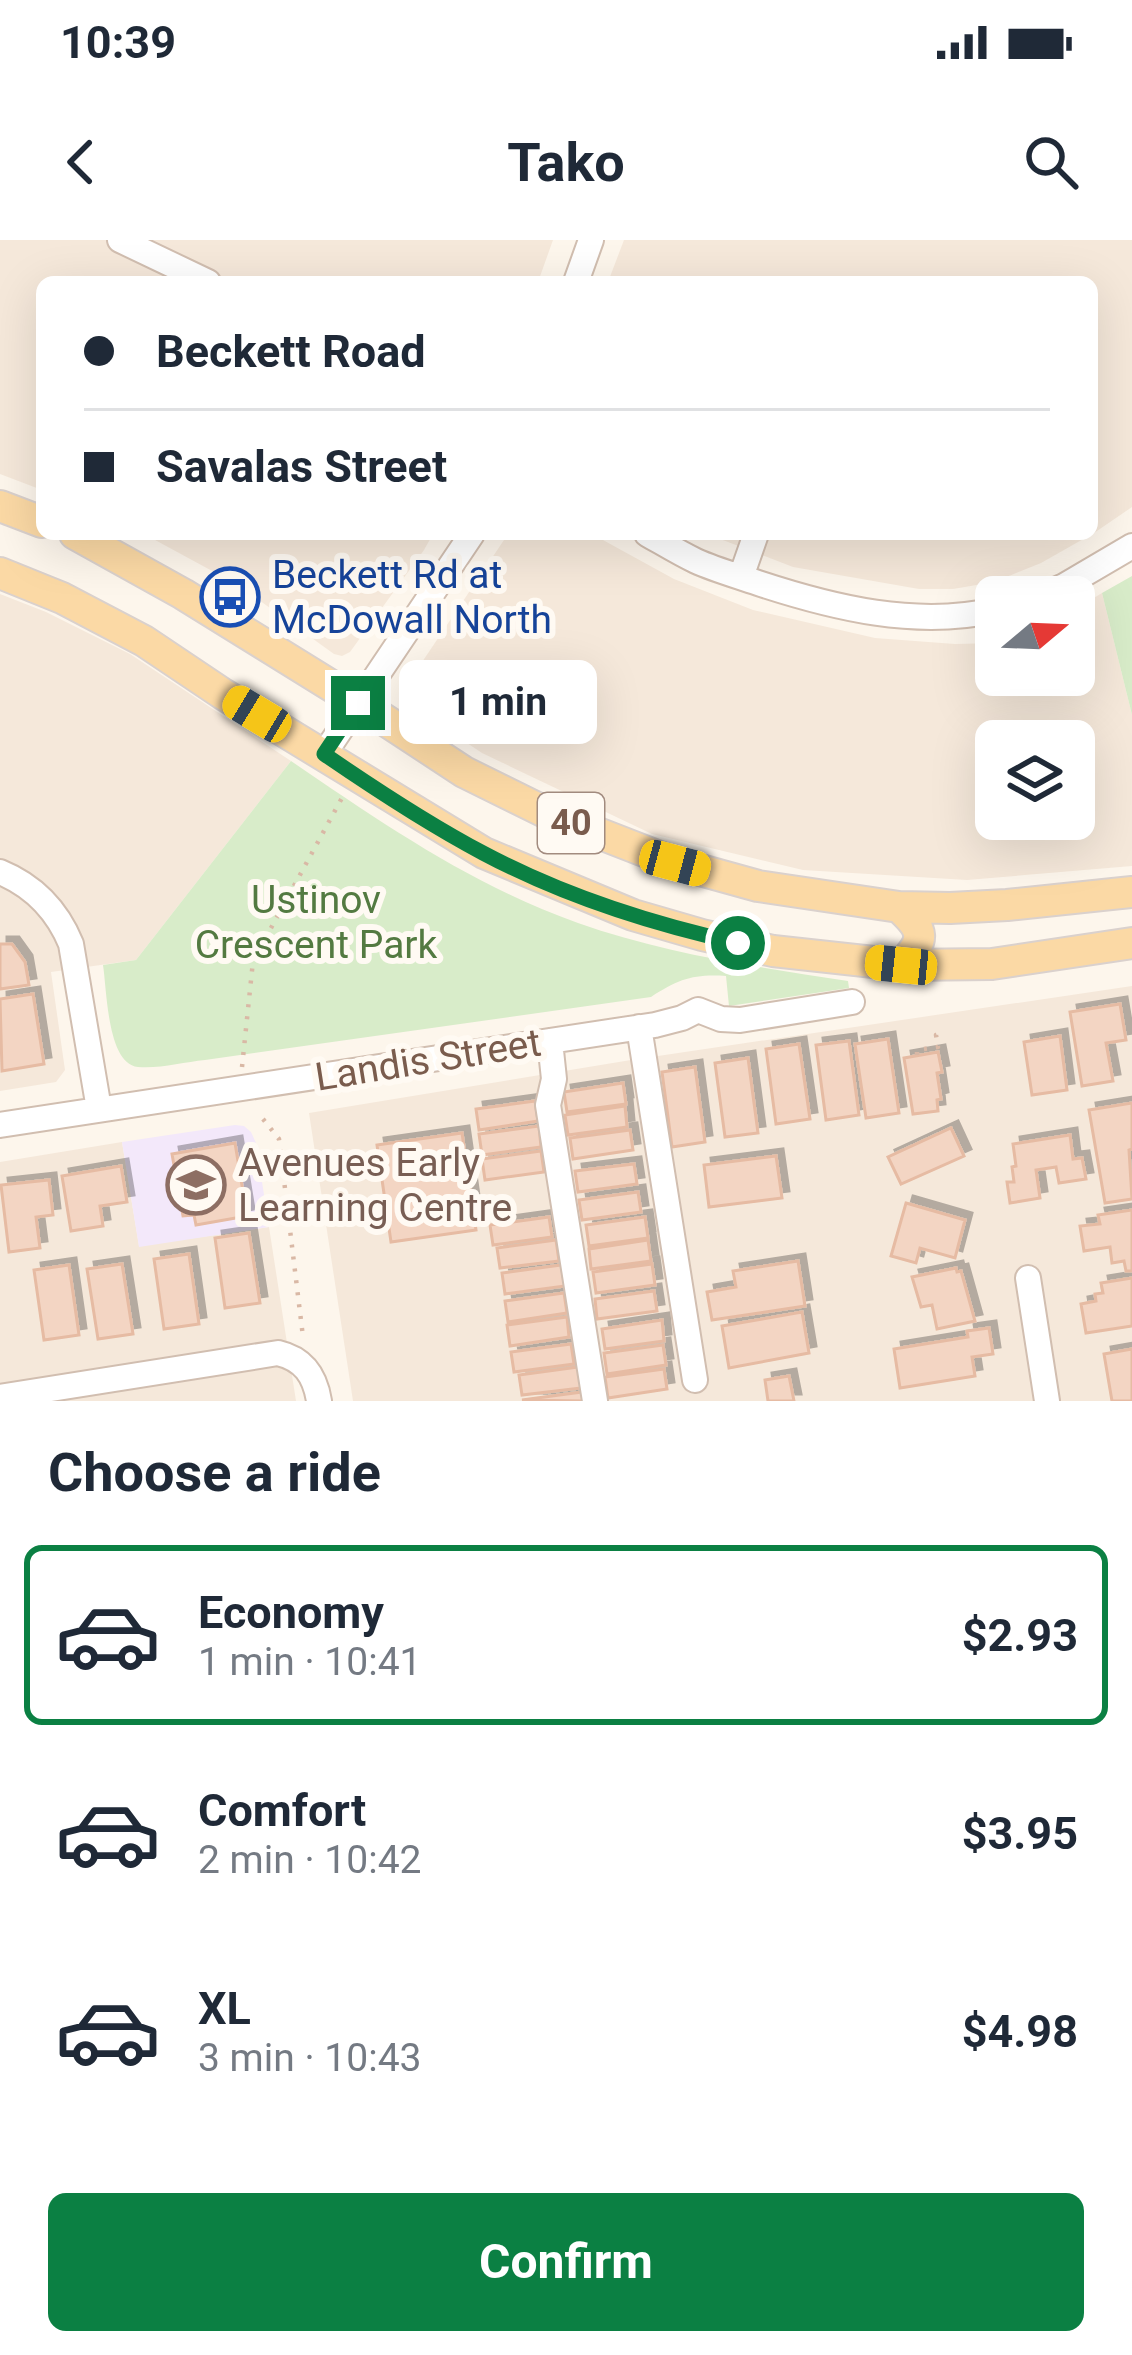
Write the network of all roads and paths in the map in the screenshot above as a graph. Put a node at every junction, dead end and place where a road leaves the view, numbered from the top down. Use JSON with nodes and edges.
{"nodes":[{"id":1,"x":120,"y":240,"type":"edge"},
{"id":2,"x":591,"y":240,"type":"edge"},
{"id":3,"x":195,"y":276,"type":"edge"},
{"id":4,"x":577,"y":276,"type":"edge"},
{"id":5,"x":0,"y":506,"type":"edge"},
{"id":6,"x":36,"y":520,"type":"edge"},
{"id":7,"x":86,"y":540,"type":"edge"},
{"id":8,"x":468,"y":540,"type":"edge"},
{"id":9,"x":658,"y":540,"type":"edge"},
{"id":10,"x":754,"y":540,"type":"edge"},
{"id":11,"x":1132,"y":546,"type":"edge"},
{"id":12,"x":0,"y":573,"type":"edge"},
{"id":13,"x":1081,"y":576,"type":"edge"},
{"id":14,"x":741,"y":577,"type":"junction"},
{"id":15,"x":975,"y":613,"type":"edge"},
{"id":16,"x":358,"y":703,"type":"junction"},
{"id":17,"x":324,"y":754,"type":"junction"},
{"id":18,"x":346,"y":791,"type":"dead end"},
{"id":19,"x":0,"y":872,"type":"edge"},
{"id":20,"x":1132,"y":892,"type":"edge"},
{"id":21,"x":899,"y":907,"type":"junction"},
{"id":22,"x":1132,"y":943,"type":"edge"},
{"id":23,"x":901,"y":965,"type":"junction"},
{"id":24,"x":852,"y":1002,"type":"dead end"},
{"id":25,"x":639,"y":1028,"type":"junction"},
{"id":26,"x":939,"y":1034,"type":"dead end"},
{"id":27,"x":550,"y":1041,"type":"junction"},
{"id":28,"x":917,"y":1055,"type":"dead end"},
{"id":29,"x":242,"y":1073,"type":"dead end"},
{"id":30,"x":99,"y":1109,"type":"junction"},
{"id":31,"x":263,"y":1119,"type":"dead end"},
{"id":32,"x":0,"y":1125,"type":"edge"},
{"id":33,"x":1028,"y":1277,"type":"dead end"},
{"id":34,"x":295,"y":1352,"type":"junction"},
{"id":35,"x":695,"y":1380,"type":"dead end"},
{"id":36,"x":43,"y":1396,"type":"edge"},
{"id":37,"x":0,"y":1397,"type":"edge"},
{"id":38,"x":319,"y":1401,"type":"edge"},
{"id":39,"x":595,"y":1401,"type":"edge"},
{"id":40,"x":1047,"y":1401,"type":"edge"}],
"edges":[{"from":1,"to":3,"type":"street"},
{"from":2,"to":4,"type":"street"},
{"from":5,"to":6,"type":"main road"},
{"from":7,"to":16,"type":"main road","number":"40"},
{"from":8,"to":16,"type":"street"},
{"from":9,"to":14,"type":"street"},
{"from":10,"to":14,"type":"street"},
{"from":11,"to":13,"type":"street"},
{"from":12,"to":17,"type":"main road","number":"40"},
{"from":14,"to":15,"type":"street"},
{"from":16,"to":17,"type":"street"},
{"from":16,"to":21,"type":"main road","number":"40"},
{"from":17,"to":23,"type":"main road","number":"40"},
{"from":18,"to":29,"type":"path"},
{"from":19,"to":30,"type":"street"},
{"from":20,"to":21,"type":"main road","number":"40"},
{"from":21,"to":23,"type":"main road"},
{"from":22,"to":23,"type":"main road","number":"40"},
{"from":24,"to":25,"type":"street","name":"Landis Street"},
{"from":25,"to":27,"type":"street","name":"Landis Street"},
{"from":25,"to":35,"type":"street"},
{"from":26,"to":28,"type":"path"},
{"from":27,"to":30,"type":"street","name":"Landis Street"},
{"from":27,"to":39,"type":"street"},
{"from":30,"to":32,"type":"street","name":"Landis Street"},
{"from":31,"to":34,"type":"path"},
{"from":33,"to":40,"type":"street"},
{"from":34,"to":36,"type":"street"},
{"from":34,"to":38,"type":"street"},
{"from":36,"to":37,"type":"street"}]}
